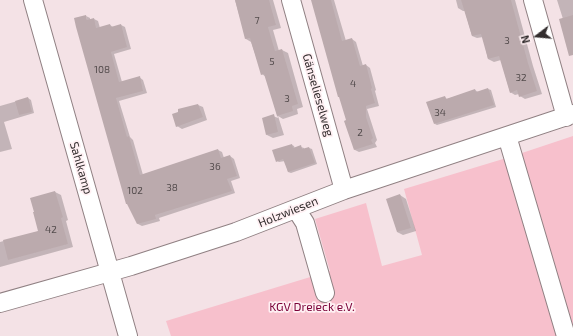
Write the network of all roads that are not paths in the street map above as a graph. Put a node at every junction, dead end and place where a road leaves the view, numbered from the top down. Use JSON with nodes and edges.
{"nodes":[{"id":1,"x":34,"y":0,"type":"edge"},
{"id":2,"x":291,"y":0,"type":"edge"},
{"id":3,"x":533,"y":0,"type":"edge"},
{"id":4,"x":570,"y":116,"type":"edge"},
{"id":5,"x":507,"y":136,"type":"junction"},
{"id":6,"x":344,"y":190,"type":"junction"},
{"id":7,"x":296,"y":208,"type":"junction"},
{"id":8,"x":110,"y":272,"type":"junction"},
{"id":9,"x":325,"y":293,"type":"dead end"},
{"id":10,"x":0,"y":303,"type":"edge"},
{"id":11,"x":128,"y":336,"type":"edge"},
{"id":12,"x":566,"y":336,"type":"edge"}],
"edges":[{"from":1,"to":8,"type":"street","name":"Sahlkamp"},
{"from":2,"to":6,"type":"street","name":"Gänselieselweg"},
{"from":3,"to":4,"type":"street"},
{"from":4,"to":5,"type":"street","name":"Holzwiesen"},
{"from":5,"to":6,"type":"street","name":"Holzwiesen"},
{"from":5,"to":12,"type":"street"},
{"from":6,"to":7,"type":"street","name":"Holzwiesen"},
{"from":7,"to":8,"type":"street","name":"Holzwiesen"},
{"from":7,"to":9,"type":"street"},
{"from":8,"to":10,"type":"street","name":"Holzwiesen"},
{"from":8,"to":11,"type":"street","name":"Sahlkamp"}]}
